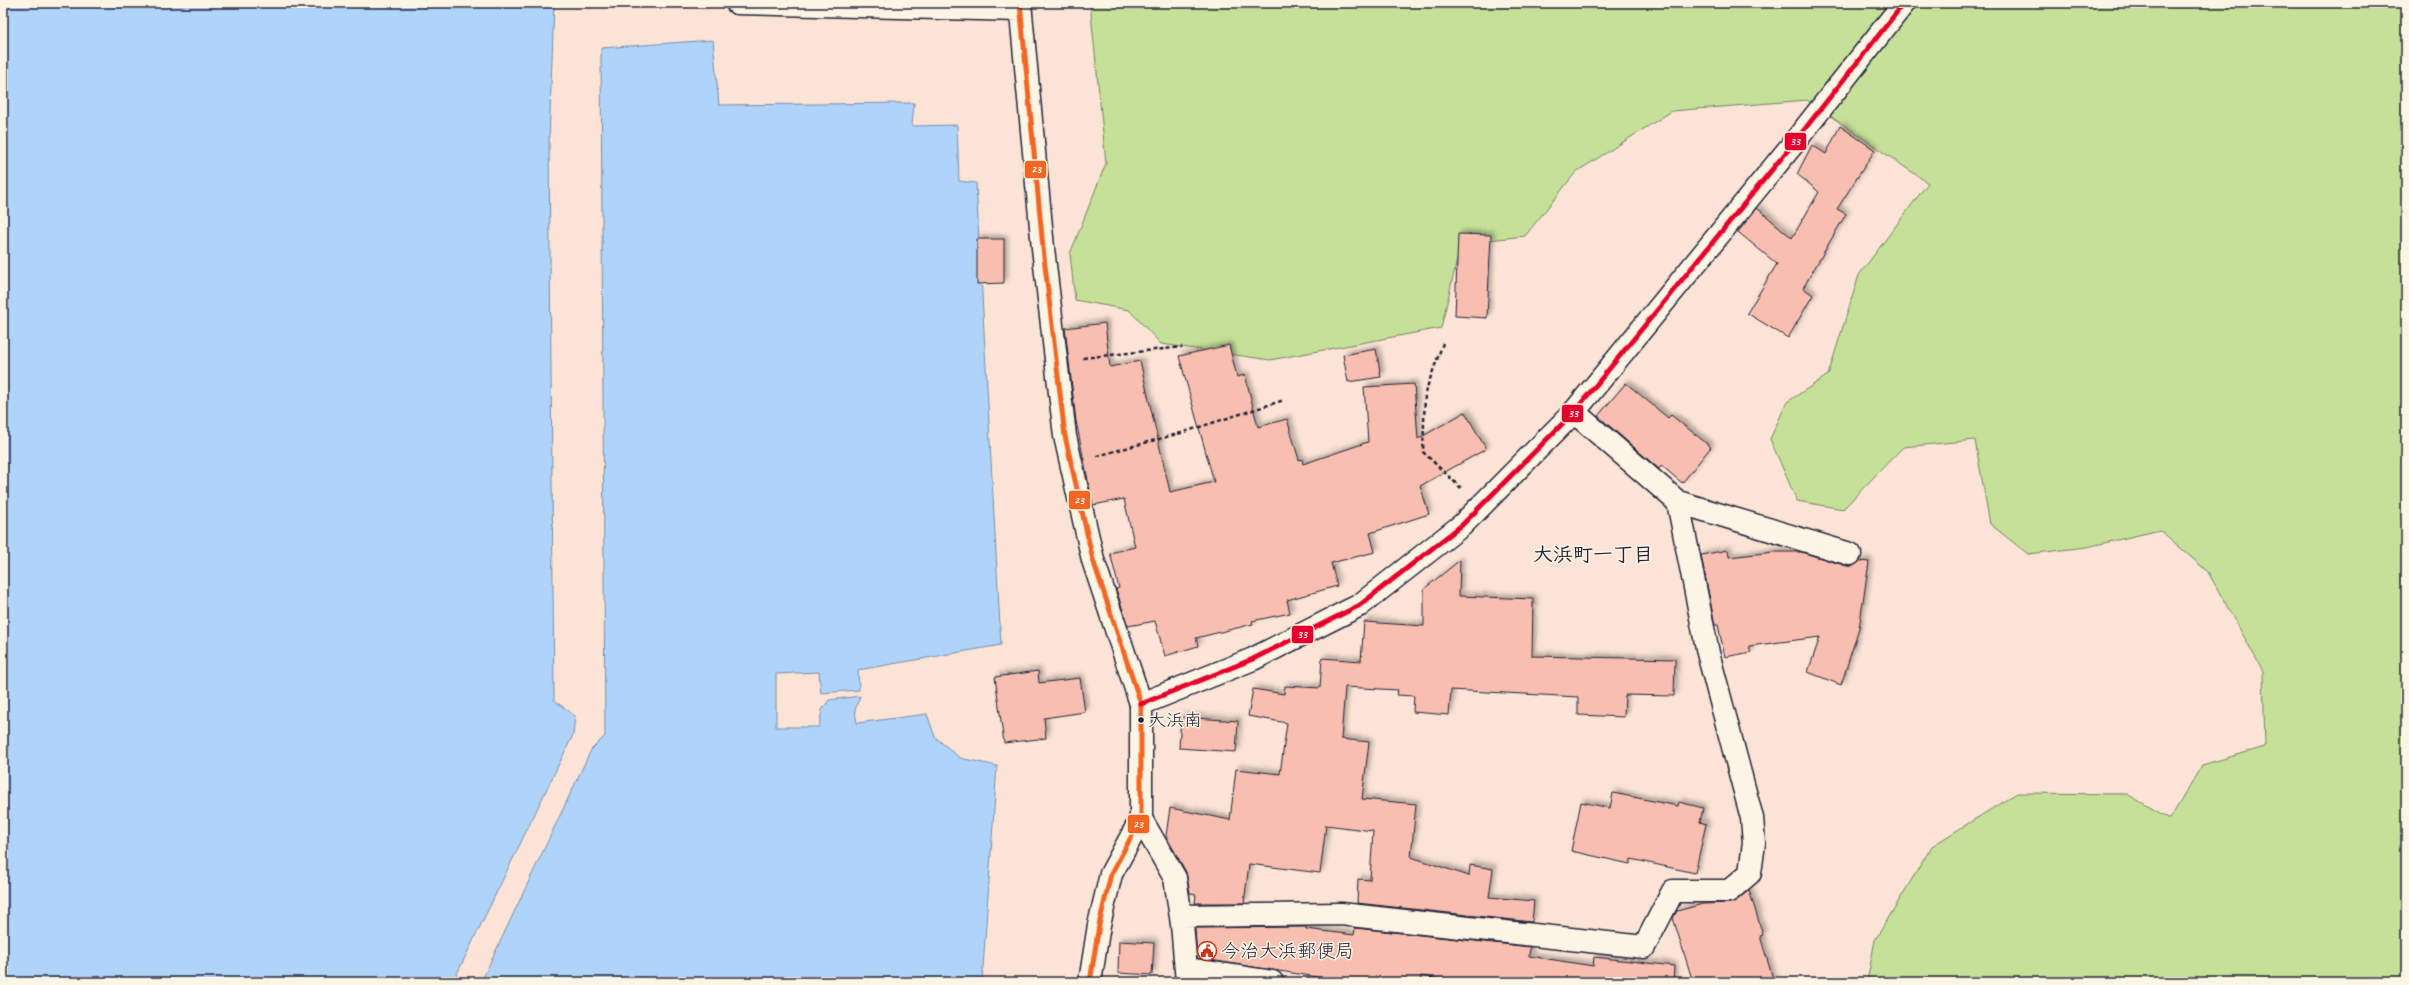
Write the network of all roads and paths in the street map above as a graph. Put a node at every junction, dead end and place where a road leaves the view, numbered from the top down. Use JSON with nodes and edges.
{"nodes":[{"id":1,"x":737,"y":3,"type":"edge"},
{"id":2,"x":1904,"y":3,"type":"edge"},
{"id":3,"x":1020,"y":6,"type":"edge"},
{"id":4,"x":1443,"y":342,"type":"dead end"},
{"id":5,"x":1182,"y":347,"type":"dead end"},
{"id":6,"x":1056,"y":362,"type":"junction"},
{"id":7,"x":1284,"y":400,"type":"dead end"},
{"id":8,"x":1574,"y":412,"type":"junction"},
{"id":9,"x":1072,"y":462,"type":"junction"},
{"id":10,"x":1678,"y":502,"type":"junction"},
{"id":11,"x":1480,"y":507,"type":"junction"},
{"id":12,"x":1850,"y":554,"type":"dead end"},
{"id":13,"x":1141,"y":704,"type":"junction"},
{"id":14,"x":1141,"y":819,"type":"junction"},
{"id":15,"x":1181,"y":916,"type":"junction"},
{"id":16,"x":1187,"y":976,"type":"edge"},
{"id":17,"x":1090,"y":982,"type":"edge"},
{"id":18,"x":1272,"y":982,"type":"edge"}],
"edges":[{"from":1,"to":3,"type":"street"},
{"from":2,"to":8,"type":"street"},
{"from":3,"to":6,"type":"street"},
{"from":4,"to":11,"type":"path"},
{"from":5,"to":6,"type":"path"},
{"from":6,"to":9,"type":"street"},
{"from":7,"to":9,"type":"path"},
{"from":8,"to":10,"type":"street"},
{"from":8,"to":11,"type":"street"},
{"from":9,"to":13,"type":"street"},
{"from":10,"to":12,"type":"street"},
{"from":10,"to":15,"type":"street"},
{"from":11,"to":13,"type":"street"},
{"from":13,"to":14,"type":"street"},
{"from":14,"to":15,"type":"street"},
{"from":14,"to":17,"type":"street"},
{"from":15,"to":16,"type":"street"},
{"from":16,"to":18,"type":"street"}]}
